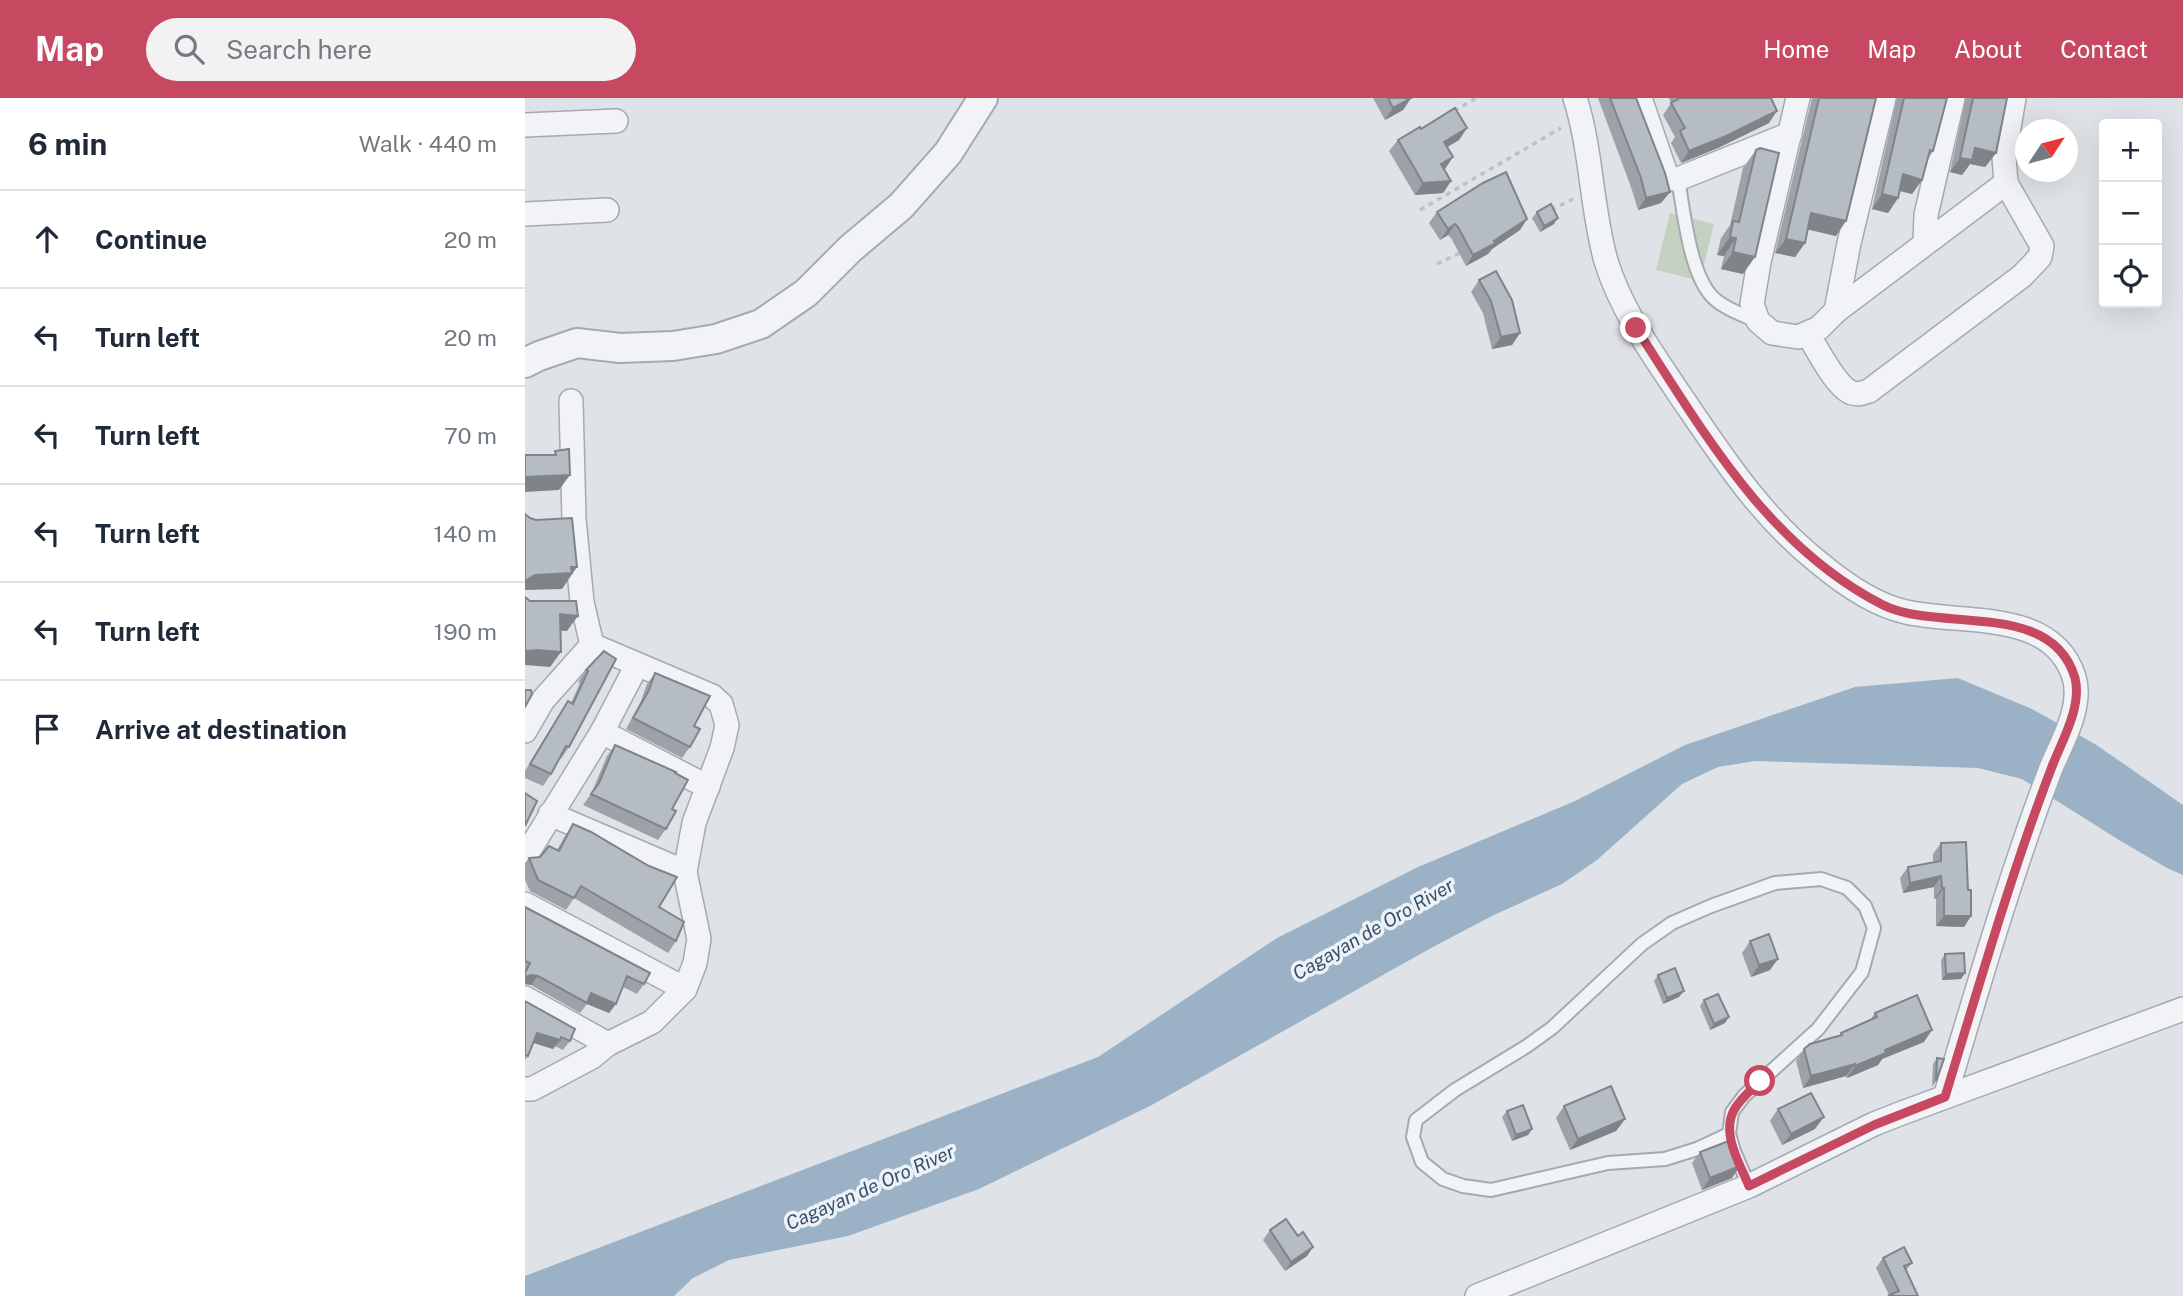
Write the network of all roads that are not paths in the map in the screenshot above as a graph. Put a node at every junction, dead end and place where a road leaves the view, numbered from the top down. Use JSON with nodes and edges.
{"nodes":[{"id":1,"x":983,"y":98,"type":"edge"},
{"id":2,"x":1798,"y":98,"type":"edge"},
{"id":3,"x":1884,"y":98,"type":"edge"},
{"id":4,"x":1954,"y":98,"type":"edge"},
{"id":5,"x":2014,"y":98,"type":"edge"},
{"id":6,"x":1647,"y":101,"type":"edge"},
{"id":7,"x":1578,"y":107,"type":"edge"},
{"id":8,"x":616,"y":121,"type":"dead end"},
{"id":9,"x":525,"y":125,"type":"edge"},
{"id":10,"x":1790,"y":134,"type":"junction"},
{"id":11,"x":1678,"y":179,"type":"junction"},
{"id":12,"x":2006,"y":183,"type":"junction"},
{"id":13,"x":607,"y":210,"type":"dead end"},
{"id":14,"x":525,"y":214,"type":"edge"},
{"id":15,"x":1924,"y":243,"type":"junction"},
{"id":16,"x":1836,"y":312,"type":"junction"},
{"id":17,"x":1758,"y":321,"type":"junction"},
{"id":18,"x":1808,"y":334,"type":"junction"},
{"id":19,"x":525,"y":363,"type":"edge"},
{"id":20,"x":571,"y":401,"type":"dead end"},
{"id":21,"x":574,"y":519,"type":"junction"},
{"id":22,"x":549,"y":520,"type":"edge"},
{"id":23,"x":592,"y":645,"type":"junction"},
{"id":24,"x":637,"y":665,"type":"junction"},
{"id":25,"x":534,"y":700,"type":"edge"},
{"id":26,"x":525,"y":731,"type":"edge"},
{"id":27,"x":602,"y":732,"type":"junction"},
{"id":28,"x":708,"y":787,"type":"junction"},
{"id":29,"x":550,"y":814,"type":"junction"},
{"id":30,"x":525,"y":858,"type":"edge"},
{"id":31,"x":684,"y":872,"type":"junction"},
{"id":32,"x":525,"y":904,"type":"edge"},
{"id":33,"x":685,"y":989,"type":"junction"},
{"id":34,"x":525,"y":998,"type":"edge"},
{"id":35,"x":2183,"y":1009,"type":"edge"},
{"id":36,"x":608,"y":1044,"type":"junction"},
{"id":37,"x":525,"y":1089,"type":"edge"},
{"id":38,"x":1945,"y":1097,"type":"junction"},
{"id":39,"x":1729,"y":1133,"type":"junction"},
{"id":40,"x":1749,"y":1186,"type":"junction"},
{"id":41,"x":1477,"y":1296,"type":"edge"}],
"edges":[{"from":1,"to":19,"type":"street"},
{"from":2,"to":10,"type":"street"},
{"from":3,"to":16,"type":"street"},
{"from":4,"to":15,"type":"street"},
{"from":5,"to":12,"type":"street"},
{"from":6,"to":11,"type":"street"},
{"from":7,"to":38,"type":"street"},
{"from":8,"to":9,"type":"street"},
{"from":10,"to":11,"type":"street"},
{"from":10,"to":17,"type":"street"},
{"from":11,"to":17,"type":"lane"},
{"from":12,"to":15,"type":"street"},
{"from":12,"to":18,"type":"street"},
{"from":13,"to":14,"type":"street"},
{"from":15,"to":16,"type":"street"},
{"from":16,"to":18,"type":"street"},
{"from":17,"to":18,"type":"street"},
{"from":20,"to":21,"type":"street"},
{"from":21,"to":22,"type":"street"},
{"from":21,"to":23,"type":"street"},
{"from":23,"to":24,"type":"street"},
{"from":23,"to":25,"type":"street"},
{"from":24,"to":27,"type":"street"},
{"from":24,"to":28,"type":"street"},
{"from":25,"to":26,"type":"street"},
{"from":27,"to":28,"type":"street"},
{"from":27,"to":29,"type":"street"},
{"from":28,"to":31,"type":"street"},
{"from":29,"to":30,"type":"street"},
{"from":29,"to":31,"type":"street"},
{"from":31,"to":33,"type":"street"},
{"from":32,"to":33,"type":"street"},
{"from":33,"to":36,"type":"street"},
{"from":34,"to":36,"type":"street"},
{"from":35,"to":38,"type":"street"},
{"from":36,"to":37,"type":"street"},
{"from":38,"to":40,"type":"street"},
{"from":39,"to":39,"type":"lane"},
{"from":39,"to":40,"type":"lane"},
{"from":40,"to":41,"type":"street"}]}
